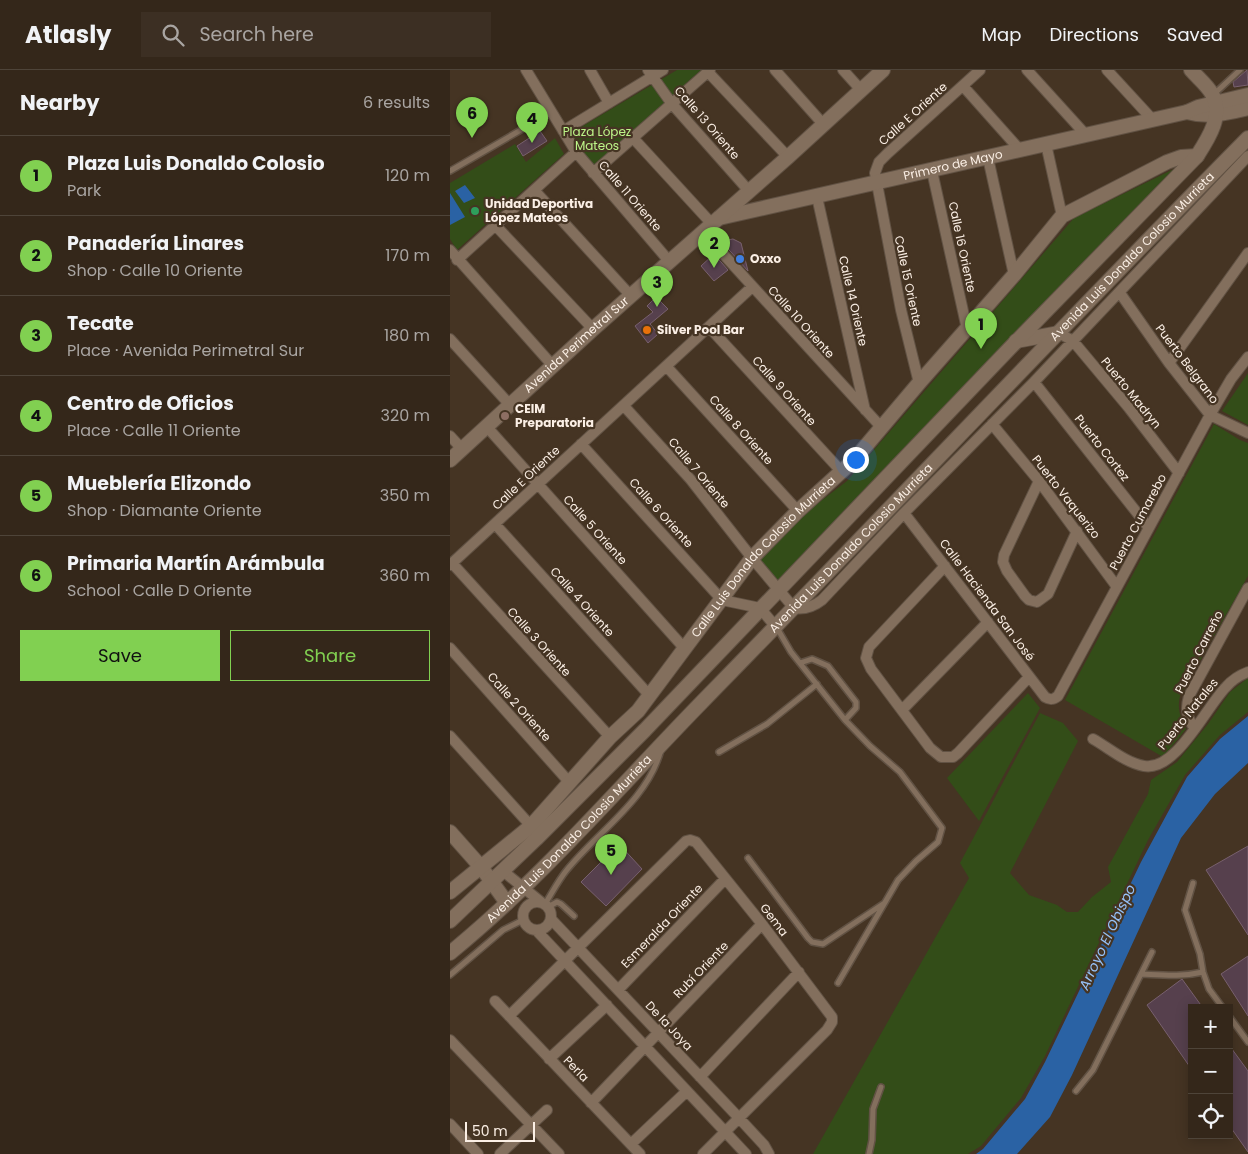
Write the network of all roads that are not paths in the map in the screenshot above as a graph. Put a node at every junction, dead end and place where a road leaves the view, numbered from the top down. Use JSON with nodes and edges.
{"nodes":[{"id":1,"x":526,"y":70,"type":"edge"},
{"id":2,"x":590,"y":70,"type":"edge"},
{"id":3,"x":663,"y":70,"type":"edge"},
{"id":4,"x":774,"y":70,"type":"edge"},
{"id":5,"x":843,"y":70,"type":"edge"},
{"id":6,"x":883,"y":70,"type":"edge"},
{"id":7,"x":980,"y":70,"type":"edge"},
{"id":8,"x":1027,"y":70,"type":"edge"},
{"id":9,"x":1107,"y":70,"type":"edge"},
{"id":10,"x":1191,"y":70,"type":"edge"},
{"id":11,"x":1240,"y":70,"type":"edge"},
{"id":12,"x":709,"y":71,"type":"edge"},
{"id":13,"x":650,"y":73,"type":"edge"},
{"id":14,"x":963,"y":86,"type":"junction"},
{"id":15,"x":861,"y":90,"type":"junction"},
{"id":16,"x":1248,"y":94,"type":"edge"},
{"id":17,"x":609,"y":103,"type":"junction"},
{"id":18,"x":672,"y":104,"type":"junction"},
{"id":19,"x":1215,"y":104,"type":"junction"},
{"id":20,"x":1248,"y":108,"type":"edge"},
{"id":21,"x":552,"y":112,"type":"junction"},
{"id":22,"x":1152,"y":119,"type":"junction"},
{"id":23,"x":823,"y":124,"type":"junction"},
{"id":24,"x":563,"y":131,"type":"junction"},
{"id":25,"x":1086,"y":135,"type":"junction"},
{"id":26,"x":1248,"y":138,"type":"edge"},
{"id":27,"x":634,"y":139,"type":"junction"},
{"id":28,"x":1046,"y":144,"type":"junction"},
{"id":29,"x":1020,"y":150,"type":"junction"},
{"id":30,"x":576,"y":152,"type":"junction"},
{"id":31,"x":1196,"y":156,"type":"junction"},
{"id":32,"x":1248,"y":156,"type":"edge"},
{"id":33,"x":788,"y":157,"type":"junction"},
{"id":34,"x":988,"y":158,"type":"junction"},
{"id":35,"x":450,"y":171,"type":"edge"},
{"id":36,"x":932,"y":171,"type":"junction"},
{"id":37,"x":593,"y":173,"type":"junction"},
{"id":38,"x":875,"y":183,"type":"junction"},
{"id":39,"x":535,"y":191,"type":"junction"},
{"id":40,"x":749,"y":191,"type":"junction"},
{"id":41,"x":817,"y":197,"type":"junction"},
{"id":42,"x":1062,"y":216,"type":"junction"},
{"id":43,"x":711,"y":225,"type":"junction"},
{"id":44,"x":496,"y":226,"type":"junction"},
{"id":45,"x":450,"y":250,"type":"edge"},
{"id":46,"x":1248,"y":253,"type":"edge"},
{"id":47,"x":458,"y":260,"type":"junction"},
{"id":48,"x":669,"y":261,"type":"junction"},
{"id":49,"x":1014,"y":275,"type":"junction"},
{"id":50,"x":752,"y":287,"type":"junction"},
{"id":51,"x":1120,"y":294,"type":"junction"},
{"id":52,"x":631,"y":296,"type":"junction"},
{"id":53,"x":1042,"y":315,"type":"junction"},
{"id":54,"x":709,"y":328,"type":"junction"},
{"id":55,"x":592,"y":329,"type":"junction"},
{"id":56,"x":967,"y":329,"type":"junction"},
{"id":57,"x":1054,"y":335,"type":"junction"},
{"id":58,"x":450,"y":339,"type":"edge"},
{"id":59,"x":1073,"y":341,"type":"junction"},
{"id":60,"x":1013,"y":345,"type":"junction"},
{"id":61,"x":1248,"y":357,"type":"edge"},
{"id":62,"x":1169,"y":363,"type":"junction"},
{"id":63,"x":553,"y":366,"type":"junction"},
{"id":64,"x":667,"y":367,"type":"junction"},
{"id":65,"x":1026,"y":367,"type":"junction"},
{"id":66,"x":1034,"y":382,"type":"junction"},
{"id":67,"x":919,"y":383,"type":"junction"},
{"id":68,"x":510,"y":405,"type":"junction"},
{"id":69,"x":624,"y":406,"type":"junction"},
{"id":70,"x":865,"y":411,"type":"junction"},
{"id":71,"x":1210,"y":415,"type":"junction"},
{"id":72,"x":992,"y":424,"type":"junction"},
{"id":73,"x":487,"y":427,"type":"junction"},
{"id":74,"x":882,"y":428,"type":"junction"},
{"id":75,"x":1248,"y":433,"type":"edge"},
{"id":76,"x":450,"y":436,"type":"edge"},
{"id":77,"x":581,"y":444,"type":"junction"},
{"id":78,"x":462,"y":449,"type":"junction"},
{"id":79,"x":450,"y":460,"type":"edge"},
{"id":80,"x":841,"y":471,"type":"junction"},
{"id":81,"x":1179,"y":473,"type":"junction"},
{"id":82,"x":1039,"y":481,"type":"junction"},
{"id":83,"x":537,"y":484,"type":"junction"},
{"id":84,"x":798,"y":511,"type":"junction"},
{"id":85,"x":904,"y":513,"type":"junction"},
{"id":86,"x":495,"y":524,"type":"junction"},
{"id":87,"x":1149,"y":528,"type":"junction"},
{"id":88,"x":1077,"y":531,"type":"junction"},
{"id":89,"x":752,"y":558,"type":"junction"},
{"id":90,"x":451,"y":564,"type":"edge"},
{"id":91,"x":945,"y":566,"type":"junction"},
{"id":92,"x":1118,"y":587,"type":"junction"},
{"id":93,"x":1248,"y":588,"type":"edge"},
{"id":94,"x":778,"y":589,"type":"junction"},
{"id":95,"x":722,"y":600,"type":"junction"},
{"id":96,"x":760,"y":608,"type":"junction"},
{"id":97,"x":794,"y":608,"type":"junction"},
{"id":98,"x":988,"y":622,"type":"junction"},
{"id":99,"x":776,"y":627,"type":"junction"},
{"id":100,"x":450,"y":648,"type":"edge"},
{"id":101,"x":684,"y":649,"type":"junction"},
{"id":102,"x":800,"y":663,"type":"junction"},
{"id":103,"x":1248,"y":672,"type":"edge"},
{"id":104,"x":1029,"y":677,"type":"junction"},
{"id":105,"x":817,"y":684,"type":"junction"},
{"id":106,"x":650,"y":696,"type":"junction"},
{"id":107,"x":1052,"y":700,"type":"joint"},
{"id":108,"x":902,"y":710,"type":"junction"},
{"id":109,"x":846,"y":720,"type":"junction"},
{"id":110,"x":1195,"y":729,"type":"junction"},
{"id":111,"x":450,"y":736,"type":"edge"},
{"id":112,"x":610,"y":737,"type":"junction"},
{"id":113,"x":1094,"y":739,"type":"dead end"},
{"id":114,"x":663,"y":742,"type":"junction"},
{"id":115,"x":719,"y":752,"type":"dead end"},
{"id":116,"x":570,"y":783,"type":"junction"},
{"id":117,"x":531,"y":826,"type":"junction"},
{"id":118,"x":450,"y":832,"type":"edge"},
{"id":119,"x":748,"y":858,"type":"dead end"},
{"id":120,"x":481,"y":867,"type":"junction"},
{"id":121,"x":502,"y":871,"type":"junction"},
{"id":122,"x":725,"y":878,"type":"junction"},
{"id":123,"x":491,"y":882,"type":"junction"},
{"id":124,"x":1193,"y":883,"type":"dead end"},
{"id":125,"x":524,"y":887,"type":"junction"},
{"id":126,"x":450,"y":892,"type":"edge"},
{"id":127,"x":886,"y":902,"type":"junction"},
{"id":128,"x":507,"y":903,"type":"junction"},
{"id":129,"x":545,"y":904,"type":"junction"},
{"id":130,"x":574,"y":916,"type":"dead end"},
{"id":131,"x":523,"y":919,"type":"junction"},
{"id":132,"x":551,"y":919,"type":"junction"},
{"id":133,"x":450,"y":921,"type":"edge"},
{"id":134,"x":762,"y":924,"type":"junction"},
{"id":135,"x":536,"y":930,"type":"junction"},
{"id":136,"x":578,"y":949,"type":"junction"},
{"id":137,"x":1152,"y":952,"type":"dead end"},
{"id":138,"x":450,"y":953,"type":"edge"},
{"id":139,"x":566,"y":961,"type":"junction"},
{"id":140,"x":799,"y":972,"type":"junction"},
{"id":141,"x":1203,"y":972,"type":"junction"},
{"id":142,"x":1142,"y":974,"type":"junction"},
{"id":143,"x":450,"y":975,"type":"edge"},
{"id":144,"x":838,"y":983,"type":"dead end"},
{"id":145,"x":618,"y":990,"type":"junction"},
{"id":146,"x":495,"y":1001,"type":"dead end"},
{"id":147,"x":1220,"y":1004,"type":"edge"},
{"id":148,"x":607,"y":1005,"type":"junction"},
{"id":149,"x":509,"y":1016,"type":"junction"},
{"id":150,"x":1233,"y":1021,"type":"edge"},
{"id":151,"x":658,"y":1033,"type":"junction"},
{"id":152,"x":450,"y":1040,"type":"edge"},
{"id":153,"x":1248,"y":1042,"type":"edge"},
{"id":154,"x":645,"y":1046,"type":"junction"},
{"id":155,"x":549,"y":1059,"type":"junction"},
{"id":156,"x":700,"y":1077,"type":"junction"},
{"id":157,"x":881,"y":1087,"type":"dead end"},
{"id":158,"x":687,"y":1091,"type":"junction"},
{"id":159,"x":1076,"y":1091,"type":"dead end"},
{"id":160,"x":591,"y":1102,"type":"junction"},
{"id":161,"x":547,"y":1110,"type":"dead end"},
{"id":162,"x":739,"y":1118,"type":"junction"},
{"id":163,"x":450,"y":1124,"type":"edge"},
{"id":164,"x":531,"y":1124,"type":"junction"},
{"id":165,"x":726,"y":1132,"type":"junction"},
{"id":166,"x":631,"y":1144,"type":"junction"},
{"id":167,"x":769,"y":1152,"type":"edge"},
{"id":168,"x":478,"y":1154,"type":"edge"},
{"id":169,"x":500,"y":1154,"type":"edge"},
{"id":170,"x":559,"y":1154,"type":"edge"},
{"id":171,"x":640,"y":1154,"type":"edge"},
{"id":172,"x":703,"y":1154,"type":"edge"},
{"id":173,"x":746,"y":1154,"type":"edge"},
{"id":174,"x":869,"y":1154,"type":"edge"}],
"edges":[{"from":1,"to":21,"type":"street","name":"Calle 11 Oriente"},
{"from":2,"to":17,"type":"street"},
{"from":3,"to":13,"type":"street"},
{"from":4,"to":23,"type":"street"},
{"from":5,"to":15,"type":"street"},
{"from":6,"to":15,"type":"main road","name":"Avenida Perimetral Sur"},
{"from":7,"to":14,"type":"street","name":"Calle E Oriente"},
{"from":8,"to":25,"type":"street"},
{"from":9,"to":22,"type":"street"},
{"from":10,"to":19,"type":"main road"},
{"from":11,"to":19,"type":"lane"},
{"from":12,"to":18,"type":"street"},
{"from":12,"to":33,"type":"street"},
{"from":13,"to":17,"type":"street"},
{"from":13,"to":18,"type":"street","name":"Calle 13 Oriente"},
{"from":14,"to":29,"type":"street"},
{"from":14,"to":38,"type":"street","name":"Calle E Oriente"},
{"from":15,"to":23,"type":"main road","name":"Avenida Perimetral Sur"},
{"from":16,"to":19,"type":"main road"},
{"from":17,"to":24,"type":"street"},
{"from":18,"to":27,"type":"street"},
{"from":18,"to":40,"type":"street","name":"Calle 13 Oriente"},
{"from":19,"to":20,"type":"main road"},
{"from":19,"to":22,"type":"main road","name":"Primero de Mayo"},
{"from":19,"to":31,"type":"main road","name":"Avenida Luis Donaldo Colosio Murrieta"},
{"from":21,"to":24,"type":"street","name":"Calle 11 Oriente"},
{"from":21,"to":35,"type":"lane"},
{"from":22,"to":25,"type":"main road","name":"Primero de Mayo"},
{"from":23,"to":33,"type":"main road","name":"Avenida Perimetral Sur"},
{"from":24,"to":30,"type":"street","name":"Calle 11 Oriente"},
{"from":25,"to":28,"type":"main road","name":"Primero de Mayo"},
{"from":26,"to":57,"type":"main road","name":"Avenida Luis Donaldo Colosio Murrieta"},
{"from":27,"to":37,"type":"street"},
{"from":27,"to":43,"type":"street","name":"Calle 10 Oriente"},
{"from":28,"to":29,"type":"main road","name":"Primero de Mayo"},
{"from":28,"to":42,"type":"street"},
{"from":29,"to":34,"type":"main road","name":"Primero de Mayo"},
{"from":30,"to":37,"type":"street","name":"Calle 11 Oriente"},
{"from":30,"to":39,"type":"street"},
{"from":31,"to":42,"type":"main road","name":"Calle Luis Donaldo Colosio Murrieta"},
{"from":31,"to":53,"type":"main road","name":"Avenida Luis Donaldo Colosio Murrieta"},
{"from":32,"to":51,"type":"street"},
{"from":33,"to":40,"type":"main road","name":"Avenida Perimetral Sur"},
{"from":34,"to":36,"type":"main road","name":"Primero de Mayo"},
{"from":34,"to":49,"type":"street"},
{"from":36,"to":38,"type":"main road","name":"Primero de Mayo"},
{"from":36,"to":56,"type":"street","name":"Calle 16 Oriente"},
{"from":37,"to":48,"type":"street","name":"Calle 11 Oriente"},
{"from":38,"to":41,"type":"main road","name":"Primero de Mayo"},
{"from":38,"to":67,"type":"street","name":"Calle 15 Oriente"},
{"from":39,"to":44,"type":"street"},
{"from":39,"to":52,"type":"street"},
{"from":40,"to":43,"type":"main road","name":"Avenida Perimetral Sur"},
{"from":41,"to":43,"type":"main road","name":"Primero de Mayo"},
{"from":41,"to":70,"type":"street","name":"Calle 14 Oriente"},
{"from":42,"to":49,"type":"main road","name":"Calle Luis Donaldo Colosio Murrieta"},
{"from":43,"to":48,"type":"main road","name":"Avenida Perimetral Sur"},
{"from":43,"to":50,"type":"street","name":"Calle 10 Oriente"},
{"from":44,"to":47,"type":"street"},
{"from":44,"to":55,"type":"street"},
{"from":45,"to":47,"type":"street"},
{"from":46,"to":62,"type":"street"},
{"from":47,"to":63,"type":"street"},
{"from":48,"to":52,"type":"main road","name":"Avenida Perimetral Sur"},
{"from":49,"to":56,"type":"main road","name":"Calle Luis Donaldo Colosio Murrieta"},
{"from":50,"to":54,"type":"street","name":"Calle E Oriente"},
{"from":50,"to":70,"type":"street","name":"Calle 10 Oriente"},
{"from":51,"to":59,"type":"street"},
{"from":51,"to":62,"type":"street","name":"Puerto Belgrano"},
{"from":52,"to":55,"type":"main road","name":"Avenida Perimetral Sur"},
{"from":53,"to":57,"type":"main road"},
{"from":53,"to":60,"type":"main road","name":"Avenida Luis Donaldo Colosio Murrieta"},
{"from":54,"to":64,"type":"street","name":"Calle E Oriente"},
{"from":54,"to":80,"type":"street","name":"Calle 9 Oriente"},
{"from":55,"to":63,"type":"main road","name":"Avenida Perimetral Sur"},
{"from":56,"to":67,"type":"main road","name":"Calle Luis Donaldo Colosio Murrieta"},
{"from":57,"to":59,"type":"street","name":"Puerto Madryn"},
{"from":57,"to":60,"type":"main road"},
{"from":57,"to":65,"type":"main road","name":"Avenida Luis Donaldo Colosio Murrieta"},
{"from":58,"to":68,"type":"street"},
{"from":59,"to":66,"type":"street"},
{"from":59,"to":81,"type":"street","name":"Puerto Madryn"},
{"from":60,"to":65,"type":"main road"},
{"from":60,"to":94,"type":"main road","name":"Avenida Luis Donaldo Colosio Murrieta"},
{"from":61,"to":71,"type":"street","name":"Puerto Cumarebo"},
{"from":62,"to":71,"type":"street","name":"Puerto Belgrano"},
{"from":63,"to":68,"type":"main road","name":"Avenida Perimetral Sur"},
{"from":64,"to":69,"type":"street","name":"Calle E Oriente"},
{"from":64,"to":84,"type":"street","name":"Calle 8 Oriente"},
{"from":65,"to":97,"type":"main road","name":"Avenida Luis Donaldo Colosio Murrieta"},
{"from":66,"to":72,"type":"street"},
{"from":66,"to":87,"type":"street","name":"Puerto Cortez"},
{"from":67,"to":74,"type":"main road","name":"Calle Luis Donaldo Colosio Murrieta"},
{"from":68,"to":73,"type":"main road","name":"Avenida Perimetral Sur"},
{"from":69,"to":77,"type":"street","name":"Calle E Oriente"},
{"from":69,"to":89,"type":"street","name":"Calle 7 Oriente"},
{"from":70,"to":74,"type":"street","name":"Calle 10 Oriente"},
{"from":71,"to":75,"type":"street","name":"Puerto Belgrano"},
{"from":71,"to":81,"type":"street","name":"Puerto Cumarebo"},
{"from":72,"to":82,"type":"street","name":"Puerto Vaquerizo"},
{"from":72,"to":85,"type":"street"},
{"from":73,"to":78,"type":"main road","name":"Avenida Perimetral Sur"},
{"from":73,"to":83,"type":"street","name":"Calle 5 Oriente"},
{"from":74,"to":80,"type":"main road","name":"Calle Luis Donaldo Colosio Murrieta"},
{"from":76,"to":78,"type":"street"},
{"from":77,"to":83,"type":"street","name":"Calle E Oriente"},
{"from":77,"to":95,"type":"street","name":"Calle 6 Oriente"},
{"from":78,"to":79,"type":"main road","name":"Avenida Perimetral Sur"},
{"from":80,"to":84,"type":"main road","name":"Calle Luis Donaldo Colosio Murrieta"},
{"from":81,"to":87,"type":"street","name":"Puerto Cumarebo"},
{"from":82,"to":88,"type":"street","name":"Puerto Vaquerizo"},
{"from":82,"to":88,"type":"street"},
{"from":83,"to":86,"type":"street","name":"Calle E Oriente"},
{"from":83,"to":101,"type":"street","name":"Calle 5 Oriente"},
{"from":84,"to":89,"type":"main road","name":"Calle Luis Donaldo Colosio Murrieta"},
{"from":85,"to":91,"type":"street","name":"Calle Hacienda San José"},
{"from":85,"to":97,"type":"street"},
{"from":86,"to":90,"type":"street","name":"Calle E Oriente"},
{"from":86,"to":106,"type":"street","name":"Calle 4 Oriente"},
{"from":87,"to":92,"type":"street","name":"Puerto Cumarebo"},
{"from":88,"to":92,"type":"street","name":"Puerto Vaquerizo"},
{"from":89,"to":94,"type":"street","name":"Calle 7 Oriente"},
{"from":89,"to":95,"type":"main road","name":"Calle Luis Donaldo Colosio Murrieta"},
{"from":90,"to":112,"type":"street","name":"Calle 3 Oriente"},
{"from":91,"to":98,"type":"street","name":"Calle Hacienda San José"},
{"from":91,"to":108,"type":"street"},
{"from":92,"to":107,"type":"street","name":"Puerto Cumarebo"},
{"from":93,"to":110,"type":"street","name":"Puerto Carreño"},
{"from":94,"to":96,"type":"main road","name":"Avenida Luis Donaldo Colosio Murrieta"},
{"from":94,"to":97,"type":"street","name":"Calle 7 Oriente"},
{"from":95,"to":96,"type":"street"},
{"from":95,"to":101,"type":"main road","name":"Calle Luis Donaldo Colosio Murrieta"},
{"from":96,"to":99,"type":"street"},
{"from":96,"to":121,"type":"main road","name":"Avenida Luis Donaldo Colosio Murrieta"},
{"from":97,"to":99,"type":"main road","name":"Avenida Luis Donaldo Colosio Murrieta"},
{"from":98,"to":104,"type":"street","name":"Calle Hacienda San José"},
{"from":98,"to":108,"type":"street"},
{"from":99,"to":102,"type":"lane"},
{"from":99,"to":114,"type":"main road","name":"Avenida Luis Donaldo Colosio Murrieta"},
{"from":100,"to":116,"type":"street","name":"Calle 2 Oriente"},
{"from":101,"to":106,"type":"main road","name":"Calle Luis Donaldo Colosio Murrieta"},
{"from":102,"to":105,"type":"lane"},
{"from":102,"to":109,"type":"lane"},
{"from":103,"to":110,"type":"street","name":"Puerto Natales"},
{"from":104,"to":107,"type":"street","name":"Calle Hacienda San José"},
{"from":104,"to":108,"type":"street"},
{"from":105,"to":109,"type":"lane"},
{"from":105,"to":115,"type":"lane"},
{"from":106,"to":112,"type":"main road","name":"Calle Luis Donaldo Colosio Murrieta"},
{"from":109,"to":127,"type":"lane"},
{"from":110,"to":113,"type":"street","name":"Puerto Natales"},
{"from":111,"to":117,"type":"street"},
{"from":112,"to":116,"type":"main road","name":"Calle Luis Donaldo Colosio Murrieta"},
{"from":114,"to":125,"type":"main road","name":"Avenida Luis Donaldo Colosio Murrieta"},
{"from":114,"to":129,"type":"lane"},
{"from":116,"to":117,"type":"main road","name":"Calle Luis Donaldo Colosio Murrieta"},
{"from":117,"to":120,"type":"main road","name":"Calle Luis Donaldo Colosio Murrieta"},
{"from":118,"to":120,"type":"main road"},
{"from":119,"to":127,"type":"lane"},
{"from":120,"to":123,"type":"main road"},
{"from":120,"to":126,"type":"main road","name":"Calle Luis Donaldo Colosio Murrieta"},
{"from":121,"to":123,"type":"main road","name":"Avenida Luis Donaldo Colosio Murrieta"},
{"from":121,"to":125,"type":"street"},
{"from":122,"to":134,"type":"street","name":"Gema"},
{"from":122,"to":136,"type":"street","name":"Gema"},
{"from":122,"to":145,"type":"street","name":"Esmeralda Oriente"},
{"from":123,"to":128,"type":"main road"},
{"from":123,"to":133,"type":"main road","name":"Avenida Luis Donaldo Colosio Murrieta"},
{"from":124,"to":141,"type":"lane"},
{"from":125,"to":128,"type":"main road","name":"Avenida Luis Donaldo Colosio Murrieta"},
{"from":125,"to":129,"type":"street"},
{"from":127,"to":144,"type":"lane"},
{"from":128,"to":131,"type":"street"},
{"from":128,"to":138,"type":"main road","name":"Avenida Luis Donaldo Colosio Murrieta"},
{"from":129,"to":130,"type":"lane"},
{"from":129,"to":131,"type":"street"},
{"from":129,"to":132,"type":"street","name":"De la Joya"},
{"from":131,"to":135,"type":"street"},
{"from":131,"to":143,"type":"lane"},
{"from":132,"to":135,"type":"street"},
{"from":132,"to":136,"type":"street","name":"De la Joya"},
{"from":134,"to":140,"type":"street","name":"Gema"},
{"from":134,"to":151,"type":"street","name":"Rubí Oriente"},
{"from":135,"to":139,"type":"street"},
{"from":136,"to":139,"type":"street"},
{"from":136,"to":145,"type":"street","name":"De la Joya"},
{"from":137,"to":142,"type":"lane"},
{"from":139,"to":148,"type":"street"},
{"from":139,"to":149,"type":"street"},
{"from":140,"to":156,"type":"street"},
{"from":140,"to":162,"type":"street","name":"Gema"},
{"from":141,"to":142,"type":"lane"},
{"from":141,"to":147,"type":"lane"},
{"from":142,"to":159,"type":"lane"},
{"from":145,"to":151,"type":"street","name":"De la Joya"},
{"from":146,"to":149,"type":"street","name":"Perla"},
{"from":148,"to":154,"type":"street"},
{"from":148,"to":155,"type":"street"},
{"from":149,"to":155,"type":"street","name":"Perla"},
{"from":150,"to":153,"type":"lane"},
{"from":151,"to":154,"type":"street","name":"Rubí Oriente"},
{"from":151,"to":156,"type":"street","name":"De la Joya"},
{"from":152,"to":164,"type":"street"},
{"from":154,"to":158,"type":"street"},
{"from":154,"to":160,"type":"street","name":"Rubí Oriente"},
{"from":155,"to":160,"type":"street","name":"Perla"},
{"from":156,"to":162,"type":"street","name":"De la Joya"},
{"from":157,"to":174,"type":"lane"},
{"from":158,"to":165,"type":"street"},
{"from":158,"to":166,"type":"street"},
{"from":160,"to":166,"type":"street","name":"Perla"},
{"from":161,"to":164,"type":"street"},
{"from":162,"to":165,"type":"street"},
{"from":162,"to":167,"type":"street","name":"De la Joya"},
{"from":163,"to":168,"type":"street"},
{"from":164,"to":169,"type":"street"},
{"from":164,"to":170,"type":"street"},
{"from":165,"to":172,"type":"street"},
{"from":165,"to":173,"type":"street"},
{"from":166,"to":171,"type":"street","name":"Perla"}]}
